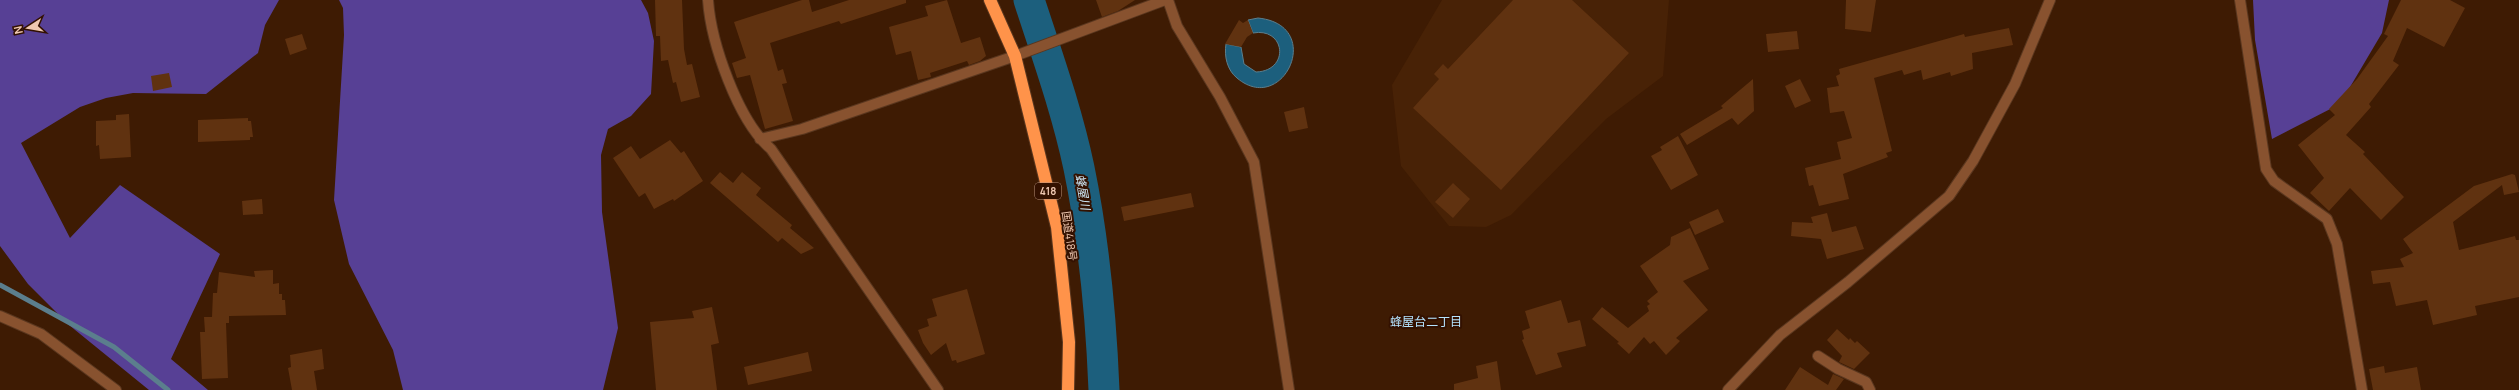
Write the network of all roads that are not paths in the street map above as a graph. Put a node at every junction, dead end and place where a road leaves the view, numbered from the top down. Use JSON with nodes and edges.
{"nodes":[{"id":1,"x":708,"y":0,"type":"edge"},
{"id":2,"x":990,"y":0,"type":"edge"},
{"id":3,"x":1166,"y":0,"type":"edge"},
{"id":4,"x":2050,"y":0,"type":"edge"},
{"id":5,"x":2240,"y":0,"type":"edge"},
{"id":6,"x":1015,"y":56,"type":"junction"},
{"id":7,"x":760,"y":139,"type":"junction"},
{"id":8,"x":0,"y":316,"type":"edge"},
{"id":9,"x":1818,"y":356,"type":"dead end"},
{"id":10,"x":116,"y":390,"type":"edge"},
{"id":11,"x":938,"y":390,"type":"edge"},
{"id":12,"x":1068,"y":390,"type":"edge"},
{"id":13,"x":1289,"y":390,"type":"edge"},
{"id":14,"x":1728,"y":390,"type":"edge"},
{"id":15,"x":1870,"y":390,"type":"edge"},
{"id":16,"x":2362,"y":390,"type":"edge"}],
"edges":[{"from":1,"to":7,"type":"street"},
{"from":2,"to":6,"type":"highway","name":"国道418号","number":"418"},
{"from":3,"to":6,"type":"street"},
{"from":3,"to":13,"type":"street"},
{"from":4,"to":14,"type":"street"},
{"from":5,"to":16,"type":"street"},
{"from":6,"to":7,"type":"street"},
{"from":6,"to":12,"type":"highway","name":"国道418号","number":"418"},
{"from":7,"to":11,"type":"street"},
{"from":8,"to":10,"type":"street"},
{"from":9,"to":15,"type":"street"}]}
